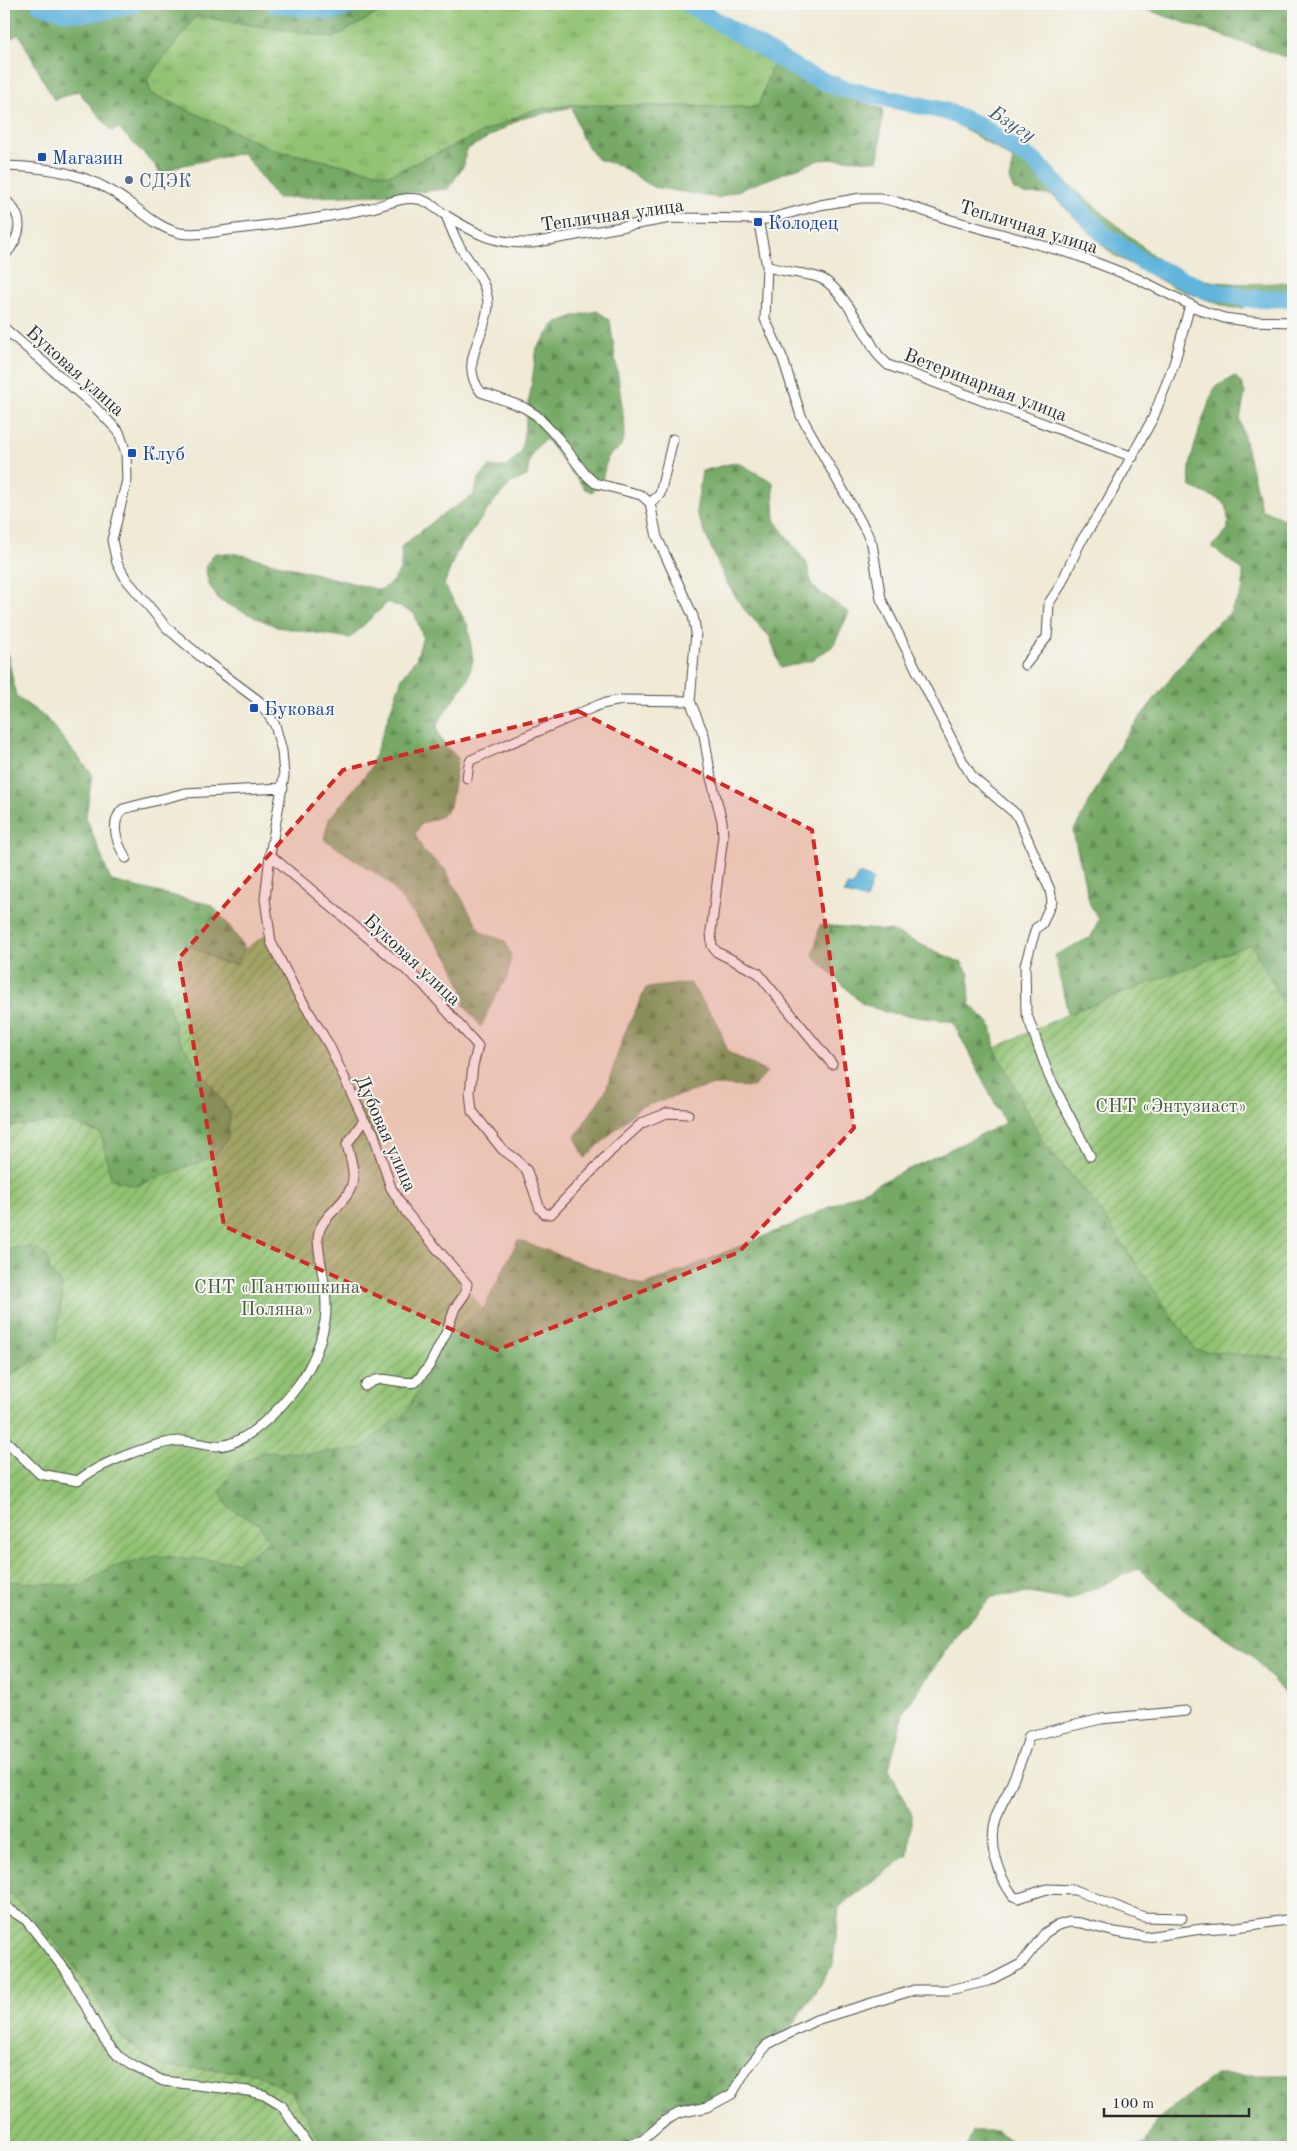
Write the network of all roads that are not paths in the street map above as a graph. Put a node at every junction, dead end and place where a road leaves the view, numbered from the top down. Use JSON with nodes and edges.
{"nodes":[{"id":1,"x":4,"y":166,"type":"edge"},
{"id":2,"x":4,"y":199,"type":"edge"},
{"id":3,"x":446,"y":215,"type":"junction"},
{"id":4,"x":758,"y":219,"type":"junction"},
{"id":5,"x":4,"y":256,"type":"edge"},
{"id":6,"x":767,"y":266,"type":"junction"},
{"id":7,"x":1190,"y":305,"type":"junction"},
{"id":8,"x":1293,"y":322,"type":"edge"},
{"id":9,"x":4,"y":328,"type":"edge"},
{"id":10,"x":673,"y":439,"type":"dead end"},
{"id":11,"x":1133,"y":457,"type":"junction"},
{"id":12,"x":650,"y":503,"type":"junction"},
{"id":13,"x":1025,"y":665,"type":"dead end"},
{"id":14,"x":690,"y":701,"type":"junction"},
{"id":15,"x":467,"y":778,"type":"dead end"},
{"id":16,"x":283,"y":788,"type":"junction"},
{"id":17,"x":270,"y":855,"type":"junction"},
{"id":18,"x":126,"y":858,"type":"dead end"},
{"id":19,"x":832,"y":1064,"type":"dead end"},
{"id":20,"x":688,"y":1114,"type":"dead end"},
{"id":21,"x":364,"y":1120,"type":"junction"},
{"id":22,"x":1090,"y":1156,"type":"dead end"},
{"id":23,"x":365,"y":1386,"type":"dead end"},
{"id":24,"x":4,"y":1439,"type":"edge"},
{"id":25,"x":1186,"y":1712,"type":"dead end"},
{"id":26,"x":4,"y":1906,"type":"edge"},
{"id":27,"x":1182,"y":1918,"type":"dead end"},
{"id":28,"x":1293,"y":1919,"type":"edge"},
{"id":29,"x":309,"y":2147,"type":"edge"},
{"id":30,"x":618,"y":2147,"type":"edge"}],
"edges":[{"from":1,"to":3,"type":"street","name":"Тепличная улица"},
{"from":2,"to":5,"type":"street"},
{"from":3,"to":4,"type":"street","name":"Тепличная улица"},
{"from":3,"to":12,"type":"street"},
{"from":4,"to":6,"type":"street"},
{"from":4,"to":7,"type":"street","name":"Тепличная улица"},
{"from":6,"to":11,"type":"street","name":"Ветеринарная улица"},
{"from":6,"to":22,"type":"street"},
{"from":7,"to":8,"type":"street","name":"Тепличная улица"},
{"from":7,"to":11,"type":"street"},
{"from":9,"to":16,"type":"street","name":"Буковая улица"},
{"from":10,"to":12,"type":"street"},
{"from":11,"to":13,"type":"street"},
{"from":12,"to":14,"type":"street"},
{"from":14,"to":15,"type":"street"},
{"from":14,"to":19,"type":"street"},
{"from":16,"to":17,"type":"street","name":"Буковая улица"},
{"from":16,"to":18,"type":"street"},
{"from":17,"to":20,"type":"street","name":"Буковая улица"},
{"from":17,"to":21,"type":"street","name":"Дубовая улица"},
{"from":21,"to":23,"type":"street","name":"Дубовая улица"},
{"from":21,"to":24,"type":"street"},
{"from":25,"to":27,"type":"street"},
{"from":26,"to":29,"type":"street"},
{"from":28,"to":30,"type":"street"}]}
